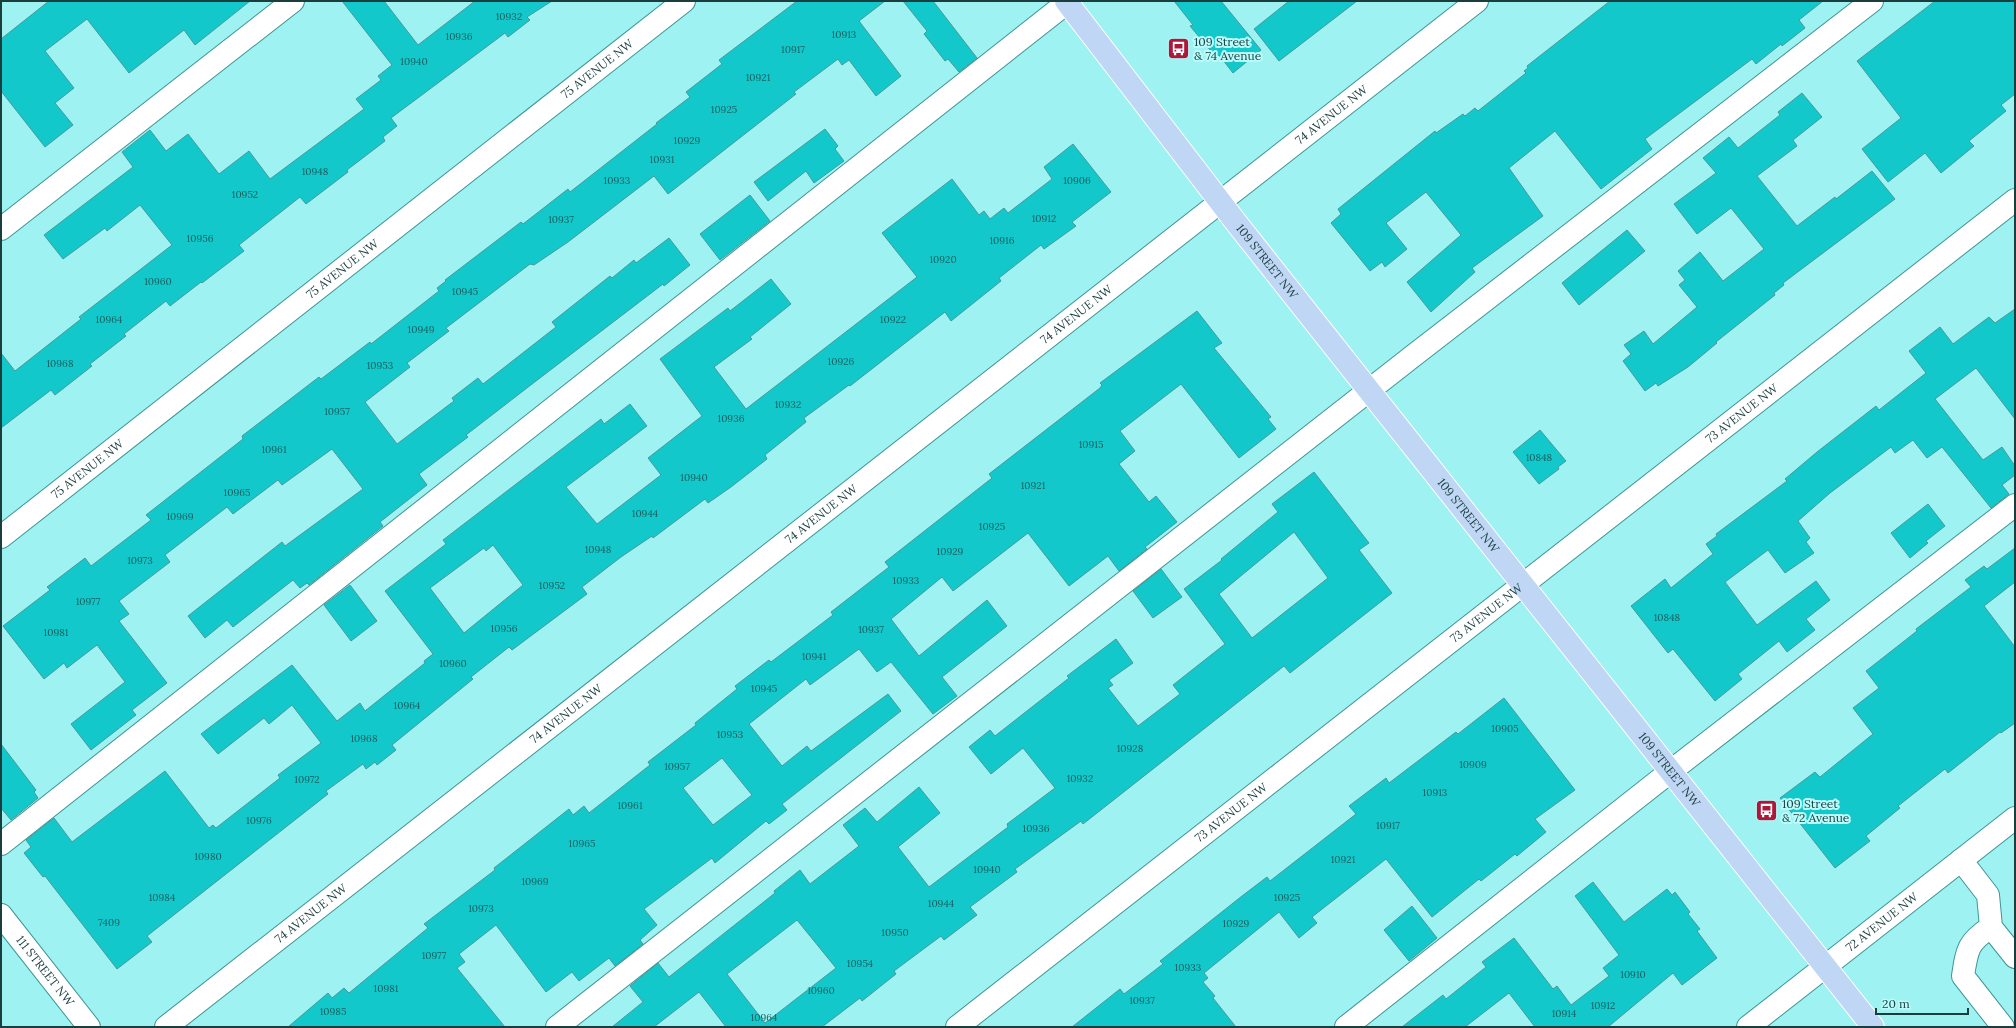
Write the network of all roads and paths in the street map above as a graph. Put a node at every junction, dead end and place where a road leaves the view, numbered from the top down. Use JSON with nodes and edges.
{"nodes":[{"id":1,"x":293,"y":1,"type":"edge"},
{"id":2,"x":684,"y":1,"type":"edge"},
{"id":3,"x":1477,"y":1,"type":"edge"},
{"id":4,"x":1872,"y":1,"type":"edge"},
{"id":5,"x":1067,"y":2,"type":"edge"},
{"id":6,"x":2015,"y":200,"type":"edge"},
{"id":7,"x":1220,"y":202,"type":"junction"},
{"id":8,"x":1,"y":229,"type":"edge"},
{"id":9,"x":1369,"y":391,"type":"junction"},
{"id":10,"x":2015,"y":505,"type":"edge"},
{"id":11,"x":1,"y":537,"type":"edge"},
{"id":12,"x":1522,"y":584,"type":"junction"},
{"id":13,"x":1671,"y":771,"type":"junction"},
{"id":14,"x":2015,"y":818,"type":"edge"},
{"id":15,"x":1,"y":844,"type":"edge"},
{"id":16,"x":1962,"y":860,"type":"junction"},
{"id":17,"x":1,"y":915,"type":"edge"},
{"id":18,"x":1991,"y":927,"type":"junction"},
{"id":19,"x":2015,"y":957,"type":"edge"},
{"id":20,"x":1825,"y":966,"type":"junction"},
{"id":21,"x":89,"y":1027,"type":"edge"},
{"id":22,"x":166,"y":1027,"type":"edge"},
{"id":23,"x":557,"y":1027,"type":"edge"},
{"id":24,"x":957,"y":1027,"type":"edge"},
{"id":25,"x":1346,"y":1027,"type":"edge"},
{"id":26,"x":1748,"y":1027,"type":"edge"},
{"id":27,"x":1873,"y":1027,"type":"edge"},
{"id":28,"x":2003,"y":1027,"type":"edge"}],
"edges":[{"from":1,"to":8,"type":"street"},
{"from":2,"to":11,"type":"street","name":"75 AVENUE NW"},
{"from":3,"to":7,"type":"street","name":"74 AVENUE NW"},
{"from":4,"to":9,"type":"street"},
{"from":5,"to":7,"type":"main road","name":"109 STREET NW"},
{"from":5,"to":15,"type":"street"},
{"from":6,"to":12,"type":"street","name":"73 AVENUE NW"},
{"from":7,"to":9,"type":"main road","name":"109 STREET NW"},
{"from":7,"to":22,"type":"street","name":"74 AVENUE NW"},
{"from":9,"to":12,"type":"main road","name":"109 STREET NW"},
{"from":9,"to":23,"type":"street"},
{"from":10,"to":13,"type":"street"},
{"from":12,"to":13,"type":"main road","name":"109 STREET NW"},
{"from":12,"to":24,"type":"street","name":"73 AVENUE NW"},
{"from":13,"to":20,"type":"main road","name":"109 STREET NW"},
{"from":13,"to":25,"type":"street"},
{"from":14,"to":16,"type":"street","name":"72 AVENUE NW"},
{"from":16,"to":18,"type":"street"},
{"from":16,"to":20,"type":"street","name":"72 AVENUE NW"},
{"from":17,"to":21,"type":"street","name":"111 STREET NW"},
{"from":18,"to":19,"type":"street"},
{"from":18,"to":28,"type":"street"},
{"from":20,"to":26,"type":"street","name":"72 AVENUE NW"},
{"from":20,"to":27,"type":"main road","name":"109 STREET NW"}]}
